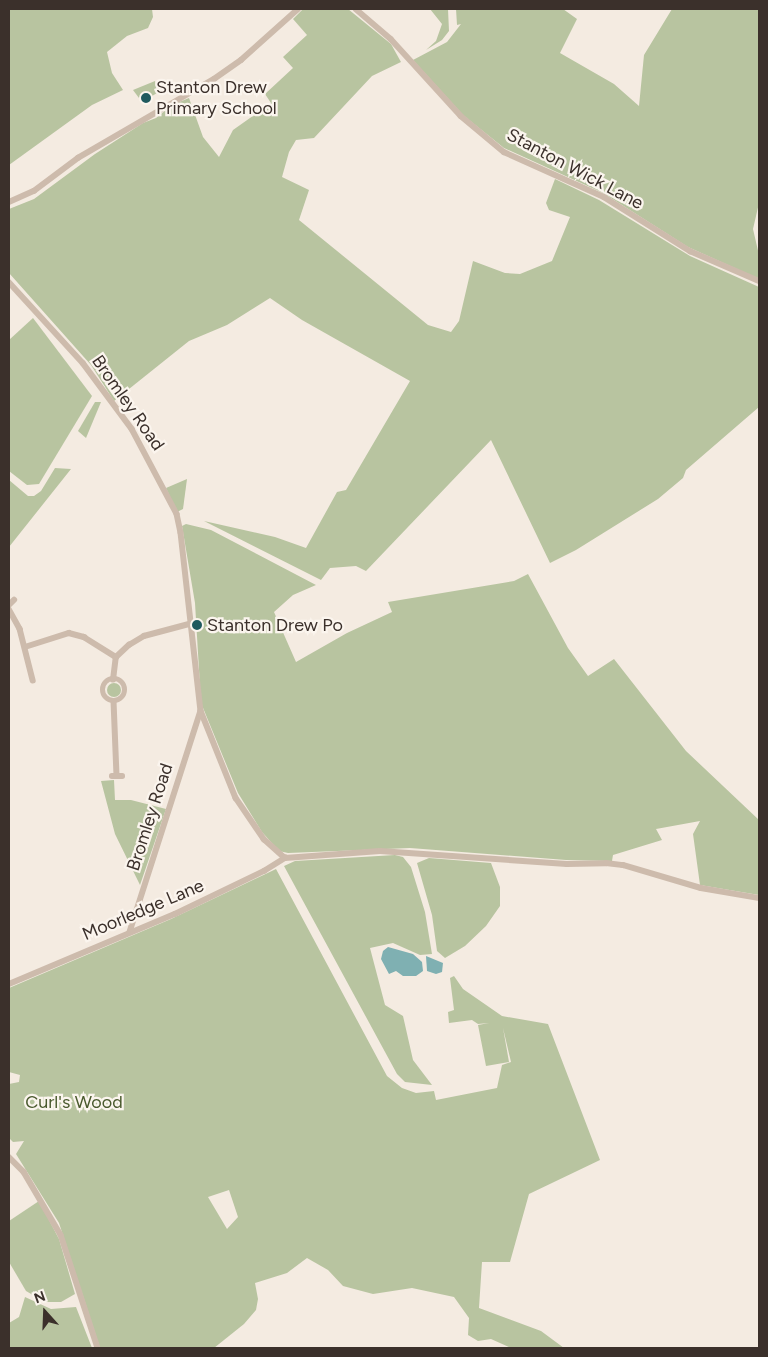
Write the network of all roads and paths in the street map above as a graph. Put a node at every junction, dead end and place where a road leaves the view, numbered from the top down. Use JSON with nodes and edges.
{"nodes":[{"id":1,"x":298,"y":9,"type":"edge"},
{"id":2,"x":356,"y":9,"type":"edge"},
{"id":3,"x":9,"y":202,"type":"edge"},
{"id":4,"x":759,"y":281,"type":"edge"},
{"id":5,"x":9,"y":282,"type":"edge"},
{"id":6,"x":14,"y":600,"type":"dead end"},
{"id":7,"x":9,"y":605,"type":"edge"},
{"id":8,"x":9,"y":609,"type":"edge"},
{"id":9,"x":192,"y":623,"type":"junction"},
{"id":10,"x":25,"y":647,"type":"junction"},
{"id":11,"x":116,"y":657,"type":"junction"},
{"id":12,"x":33,"y":680,"type":"dead end"},
{"id":13,"x":113,"y":680,"type":"junction"},
{"id":14,"x":114,"y":701,"type":"junction"},
{"id":15,"x":201,"y":711,"type":"junction"},
{"id":16,"x":117,"y":776,"type":"dead end"},
{"id":17,"x":285,"y":858,"type":"junction"},
{"id":18,"x":759,"y":898,"type":"edge"},
{"id":19,"x":130,"y":932,"type":"junction"},
{"id":20,"x":9,"y":984,"type":"edge"},
{"id":21,"x":9,"y":1157,"type":"edge"},
{"id":22,"x":98,"y":1348,"type":"edge"}],
"edges":[{"from":1,"to":3,"type":"street"},
{"from":2,"to":4,"type":"street","name":"Stanton Wick Lane"},
{"from":5,"to":9,"type":"street","name":"Bromley Road"},
{"from":6,"to":7,"type":"street"},
{"from":8,"to":10,"type":"street"},
{"from":9,"to":11,"type":"street"},
{"from":9,"to":15,"type":"street","name":"Bromley Road"},
{"from":10,"to":11,"type":"street"},
{"from":10,"to":12,"type":"street"},
{"from":11,"to":13,"type":"street"},
{"from":13,"to":14,"type":"street"},
{"from":13,"to":14,"type":"street"},
{"from":14,"to":16,"type":"street"},
{"from":15,"to":17,"type":"street","name":"Bromley Road"},
{"from":15,"to":19,"type":"street","name":"Bromley Road"},
{"from":17,"to":18,"type":"street"},
{"from":17,"to":19,"type":"street","name":"Moorledge Lane"},
{"from":19,"to":20,"type":"street","name":"Moorledge Lane"},
{"from":21,"to":22,"type":"street"}]}
